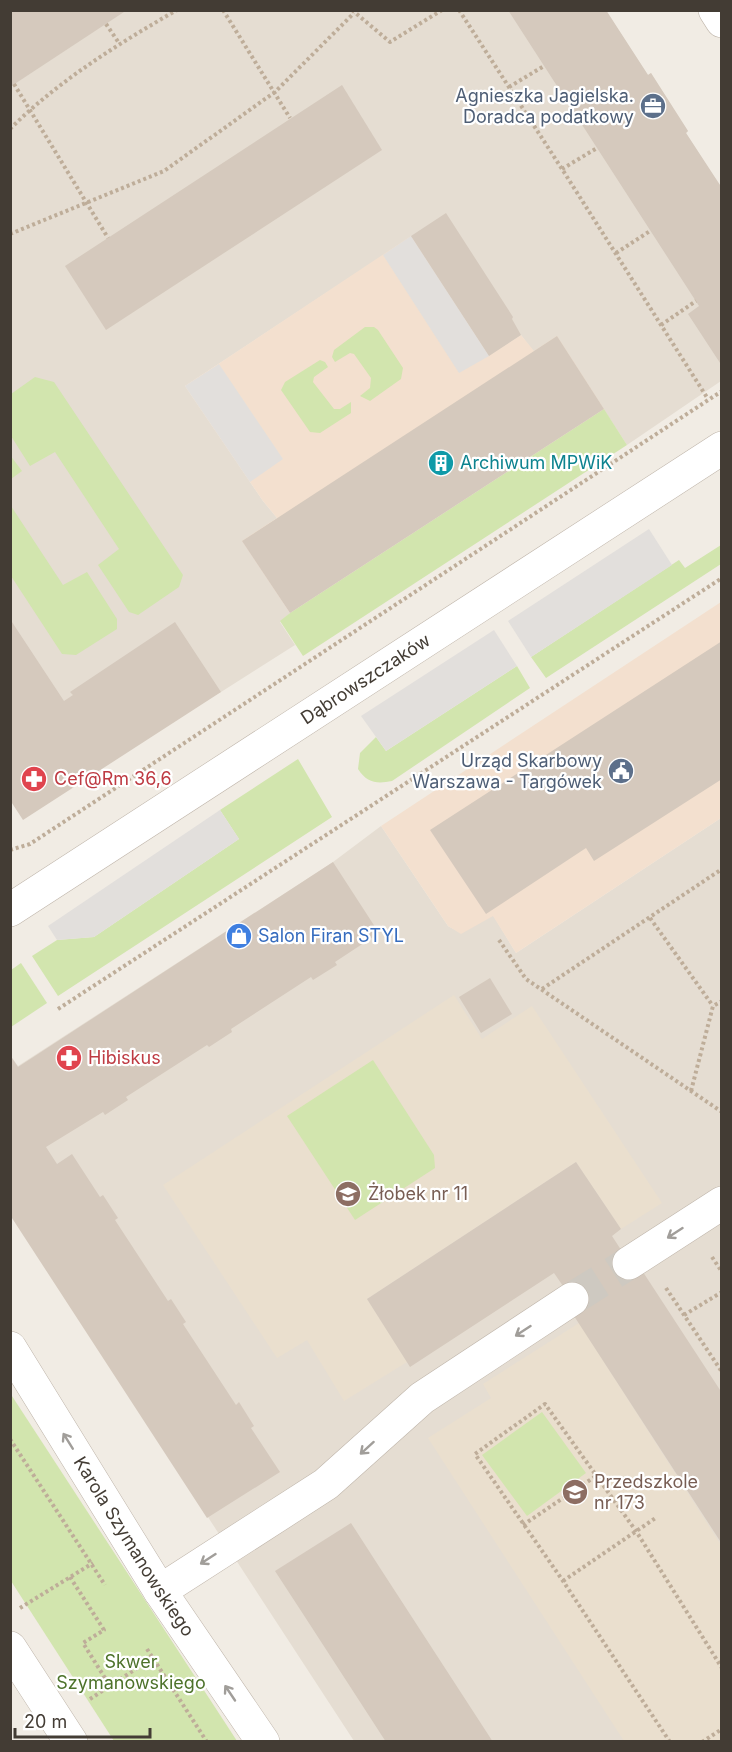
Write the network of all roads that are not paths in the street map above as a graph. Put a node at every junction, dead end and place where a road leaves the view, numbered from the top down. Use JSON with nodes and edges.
{"nodes":[{"id":1,"x":715,"y":10,"type":"edge"},
{"id":2,"x":722,"y":21,"type":"edge"},
{"id":3,"x":722,"y":448,"type":"edge"},
{"id":4,"x":10,"y":910,"type":"edge"},
{"id":5,"x":722,"y":1203,"type":"edge"},
{"id":6,"x":636,"y":1258,"type":"tunnel mouth"},
{"id":7,"x":572,"y":1299,"type":"tunnel mouth"},
{"id":8,"x":10,"y":1348,"type":"edge"},
{"id":9,"x":160,"y":1591,"type":"junction"},
{"id":10,"x":16,"y":1669,"type":"edge"},
{"id":11,"x":63,"y":1731,"type":"edge"},
{"id":12,"x":263,"y":1742,"type":"edge"}],
"edges":[{"from":1,"to":2,"type":"street"},
{"from":3,"to":4,"type":"street","name":"Dąbrowszczaków"},
{"from":5,"to":6,"type":"street","one_way":true},
{"from":7,"to":9,"type":"street","one_way":true},
{"from":9,"to":8,"type":"street","name":"Karola Szymanowskiego","one_way":true},
{"from":12,"to":9,"type":"street","name":"Karola Szymanowskiego","one_way":true},
{"from":10,"to":11,"type":"street"}]}
